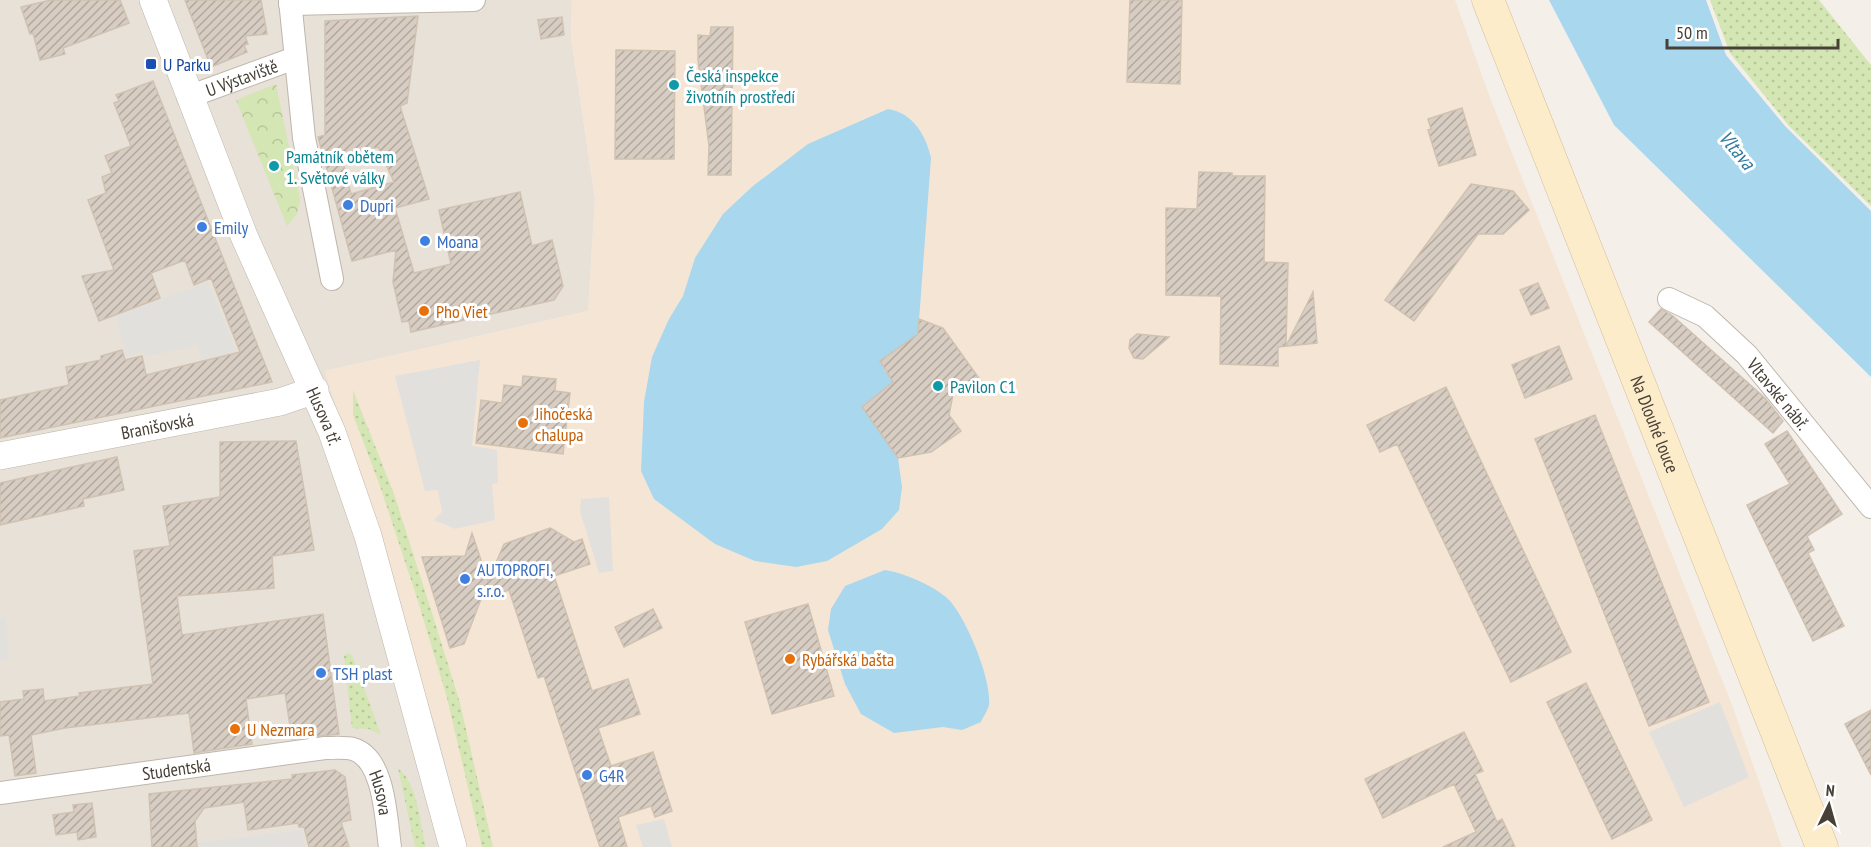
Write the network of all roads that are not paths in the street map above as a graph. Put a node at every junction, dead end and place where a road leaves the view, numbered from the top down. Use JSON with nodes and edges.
{"nodes":[{"id":1,"x":153,"y":0,"type":"edge"},
{"id":2,"x":474,"y":0,"type":"edge"},
{"id":3,"x":1488,"y":0,"type":"edge"},
{"id":4,"x":290,"y":2,"type":"edge"},
{"id":5,"x":295,"y":58,"type":"junction"},
{"id":6,"x":188,"y":97,"type":"junction"},
{"id":7,"x":332,"y":279,"type":"dead end"},
{"id":8,"x":1669,"y":299,"type":"dead end"},
{"id":9,"x":315,"y":390,"type":"junction"},
{"id":10,"x":0,"y":456,"type":"edge"},
{"id":11,"x":1871,"y":507,"type":"edge"},
{"id":12,"x":355,"y":749,"type":"joint"},
{"id":13,"x":0,"y":793,"type":"edge"},
{"id":14,"x":390,"y":847,"type":"edge"},
{"id":15,"x":453,"y":847,"type":"edge"},
{"id":16,"x":1822,"y":847,"type":"edge"}],
"edges":[{"from":1,"to":6,"type":"street","name":"Husova tř."},
{"from":2,"to":4,"type":"street","name":"U Výstaviště"},
{"from":3,"to":16,"type":"main road","name":"Na Dlouhé louce"},
{"from":4,"to":5,"type":"street","name":"U Výstaviště"},
{"from":5,"to":6,"type":"street","name":"U Výstaviště"},
{"from":5,"to":7,"type":"street","name":"U Výstaviště"},
{"from":6,"to":9,"type":"street","name":"Husova tř."},
{"from":8,"to":11,"type":"street","name":"Vltavské nábř."},
{"from":9,"to":10,"type":"street","name":"Branišovská"},
{"from":9,"to":15,"type":"street","name":"Husova tř."},
{"from":12,"to":13,"type":"street","name":"Studentská"},
{"from":12,"to":14,"type":"street","name":"Husova"}]}
